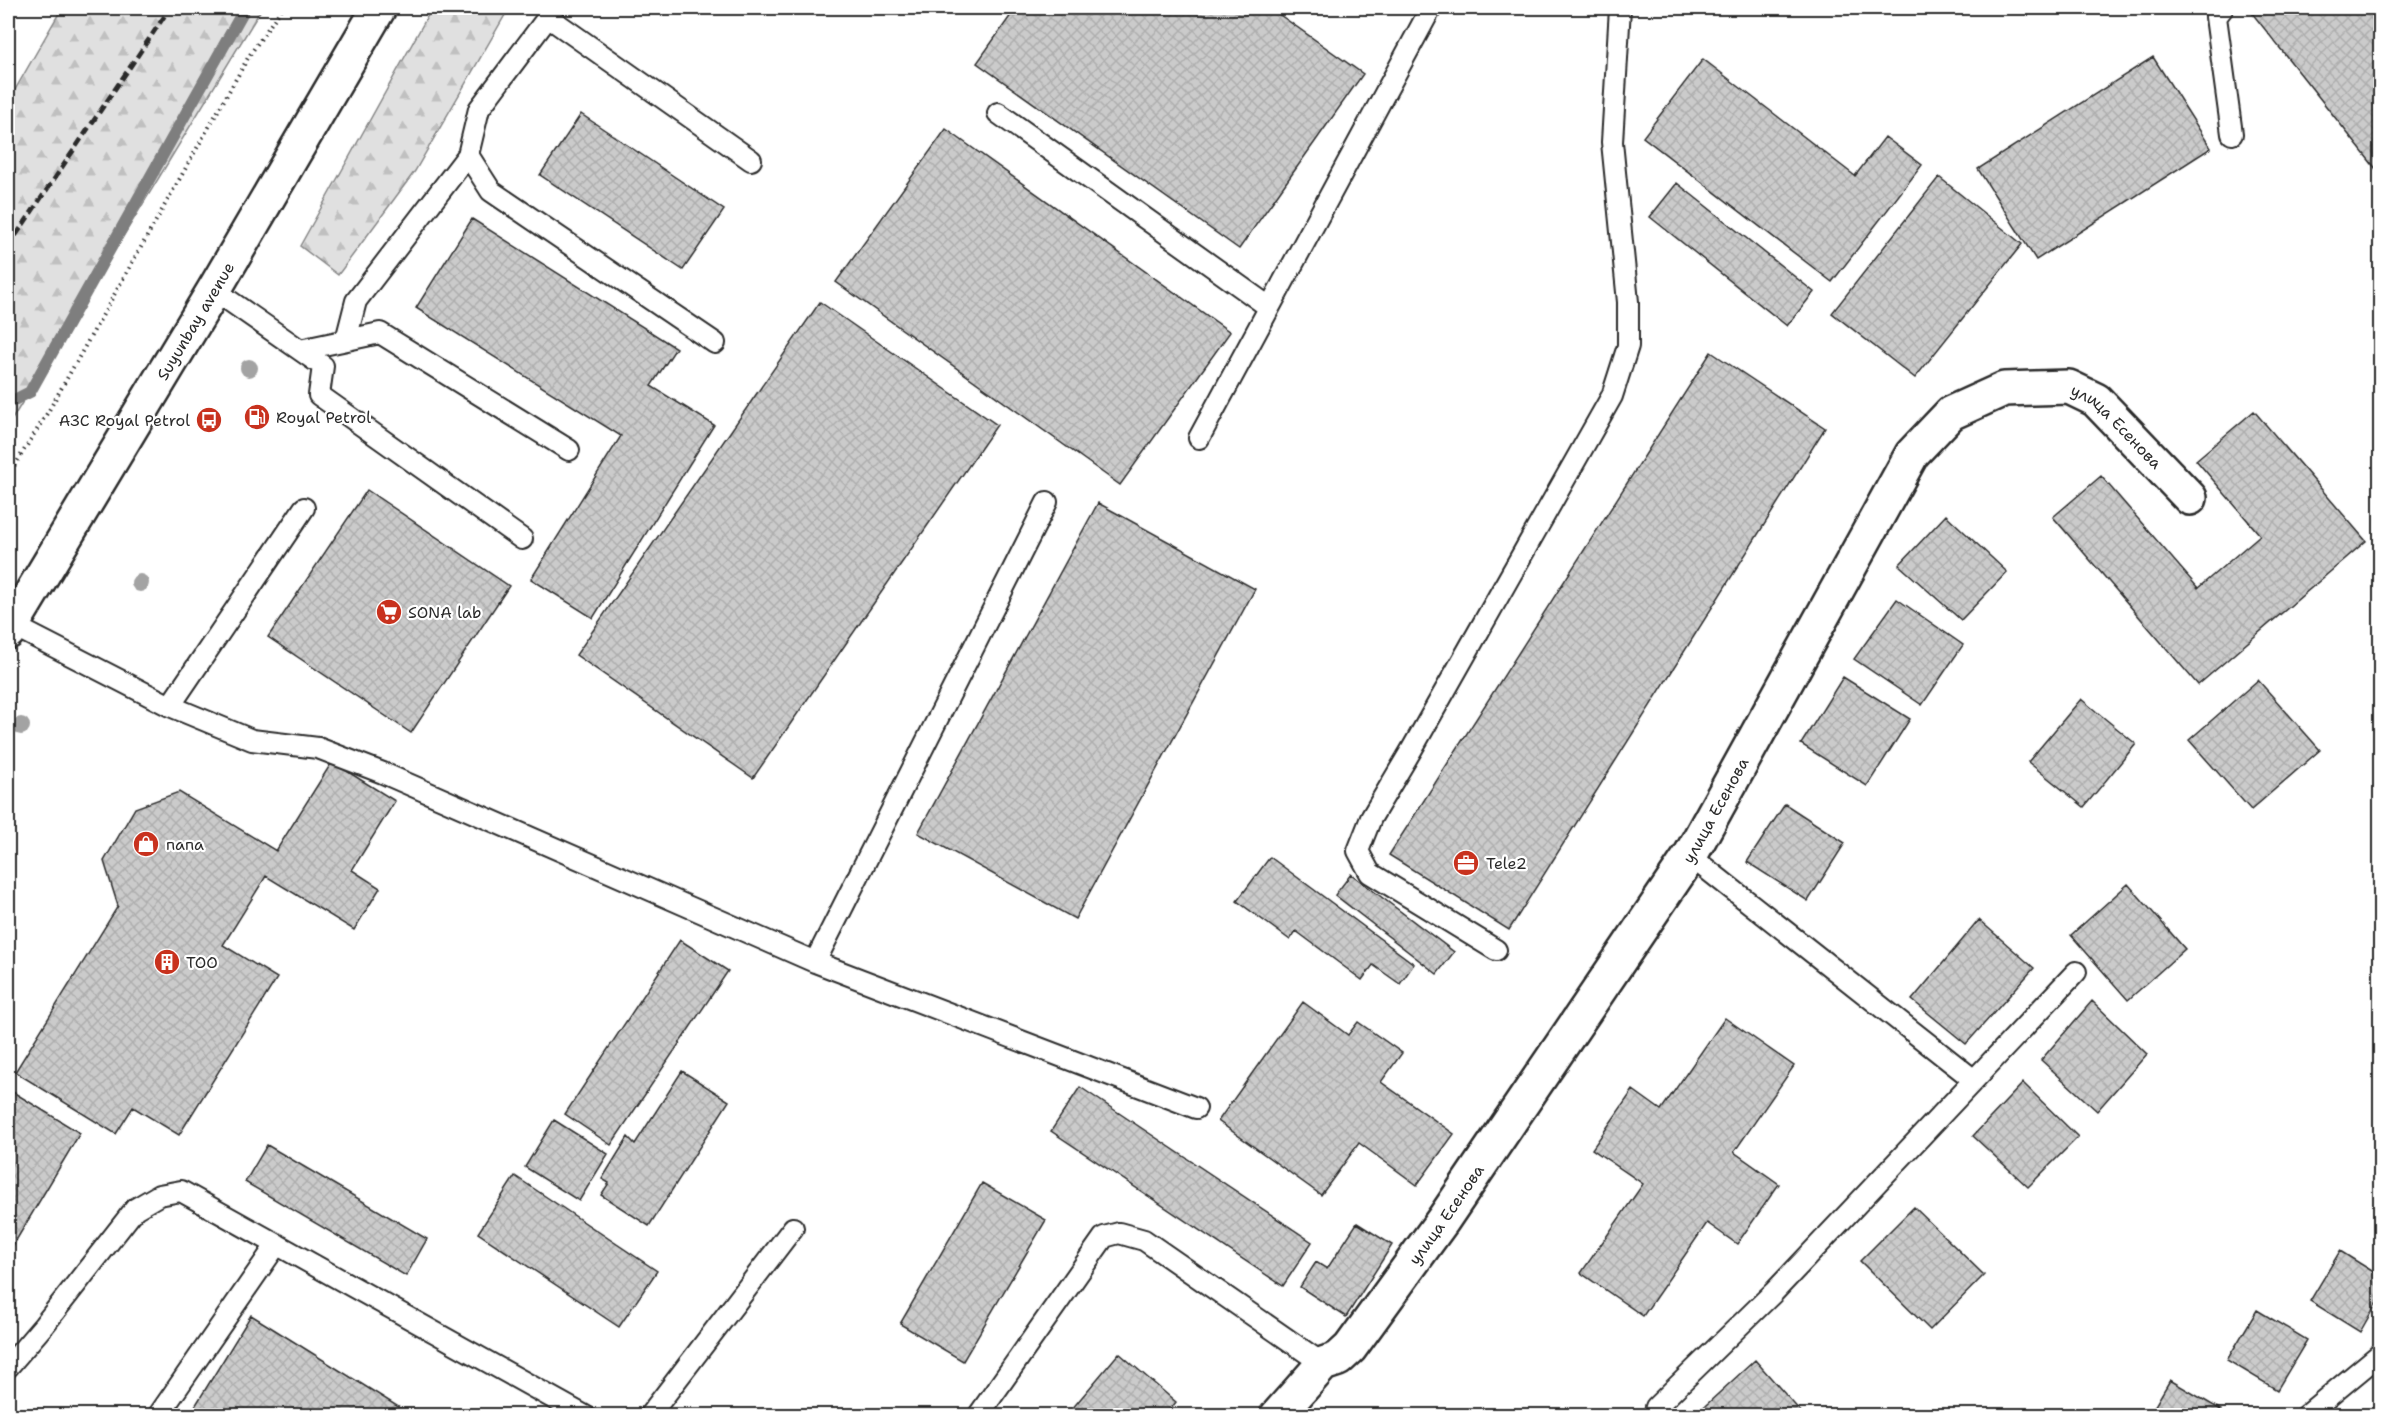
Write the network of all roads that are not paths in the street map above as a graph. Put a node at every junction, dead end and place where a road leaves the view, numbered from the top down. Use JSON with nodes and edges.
{"nodes":[{"id":1,"x":379,"y":8,"type":"edge"},
{"id":2,"x":1431,"y":8,"type":"edge"},
{"id":3,"x":1620,"y":8,"type":"edge"},
{"id":4,"x":2223,"y":8,"type":"edge"},
{"id":5,"x":998,"y":113,"type":"dead end"},
{"id":6,"x":2232,"y":134,"type":"dead end"},
{"id":7,"x":468,"y":155,"type":"junction"},
{"id":8,"x":751,"y":160,"type":"dead end"},
{"id":9,"x":214,"y":290,"type":"junction"},
{"id":10,"x":1269,"y":307,"type":"junction"},
{"id":11,"x":346,"y":340,"type":"junction"},
{"id":12,"x":715,"y":343,"type":"dead end"},
{"id":13,"x":300,"y":350,"type":"junction"},
{"id":14,"x":1199,"y":438,"type":"dead end"},
{"id":15,"x":569,"y":450,"type":"dead end"},
{"id":16,"x":2190,"y":498,"type":"dead end"},
{"id":17,"x":1047,"y":502,"type":"dead end"},
{"id":18,"x":304,"y":508,"type":"dead end"},
{"id":19,"x":522,"y":539,"type":"dead end"},
{"id":20,"x":10,"y":628,"type":"edge"},
{"id":21,"x":170,"y":706,"type":"junction"},
{"id":22,"x":1690,"y":856,"type":"junction"},
{"id":23,"x":1496,"y":950,"type":"dead end"},
{"id":24,"x":815,"y":962,"type":"junction"},
{"id":25,"x":2076,"y":972,"type":"dead end"},
{"id":26,"x":1974,"y":1080,"type":"junction"},
{"id":27,"x":1196,"y":1108,"type":"dead end"},
{"id":28,"x":793,"y":1228,"type":"dead end"},
{"id":29,"x":277,"y":1244,"type":"junction"},
{"id":30,"x":2380,"y":1354,"type":"edge"},
{"id":31,"x":1323,"y":1364,"type":"junction"},
{"id":32,"x":8,"y":1367,"type":"edge"},
{"id":33,"x":158,"y":1416,"type":"edge"},
{"id":34,"x":585,"y":1416,"type":"edge"},
{"id":35,"x":649,"y":1416,"type":"edge"},
{"id":36,"x":978,"y":1416,"type":"edge"},
{"id":37,"x":1277,"y":1416,"type":"edge"},
{"id":38,"x":1654,"y":1416,"type":"edge"},
{"id":39,"x":2305,"y":1416,"type":"edge"}],
"edges":[{"from":1,"to":9,"type":"street","name":"Suyunbay avenue"},
{"from":2,"to":10,"type":"lane"},
{"from":3,"to":23,"type":"lane"},
{"from":4,"to":6,"type":"lane"},
{"from":5,"to":10,"type":"lane"},
{"from":7,"to":8,"type":"lane"},
{"from":7,"to":11,"type":"lane"},
{"from":7,"to":12,"type":"lane"},
{"from":9,"to":13,"type":"lane"},
{"from":9,"to":20,"type":"street","name":"Suyunbay avenue"},
{"from":10,"to":14,"type":"lane"},
{"from":11,"to":13,"type":"lane"},
{"from":11,"to":15,"type":"lane"},
{"from":13,"to":19,"type":"lane"},
{"from":16,"to":22,"type":"street","name":"улица Есенова"},
{"from":17,"to":24,"type":"lane"},
{"from":18,"to":21,"type":"lane"},
{"from":20,"to":21,"type":"lane"},
{"from":21,"to":24,"type":"lane"},
{"from":22,"to":26,"type":"lane"},
{"from":22,"to":31,"type":"street","name":"улица Есенова"},
{"from":24,"to":27,"type":"lane"},
{"from":25,"to":26,"type":"lane"},
{"from":26,"to":38,"type":"lane"},
{"from":28,"to":35,"type":"lane"},
{"from":29,"to":32,"type":"lane"},
{"from":29,"to":33,"type":"lane"},
{"from":29,"to":34,"type":"lane"},
{"from":30,"to":39,"type":"lane"},
{"from":31,"to":36,"type":"lane"},
{"from":31,"to":37,"type":"street","name":"улица Есенова"}]}
